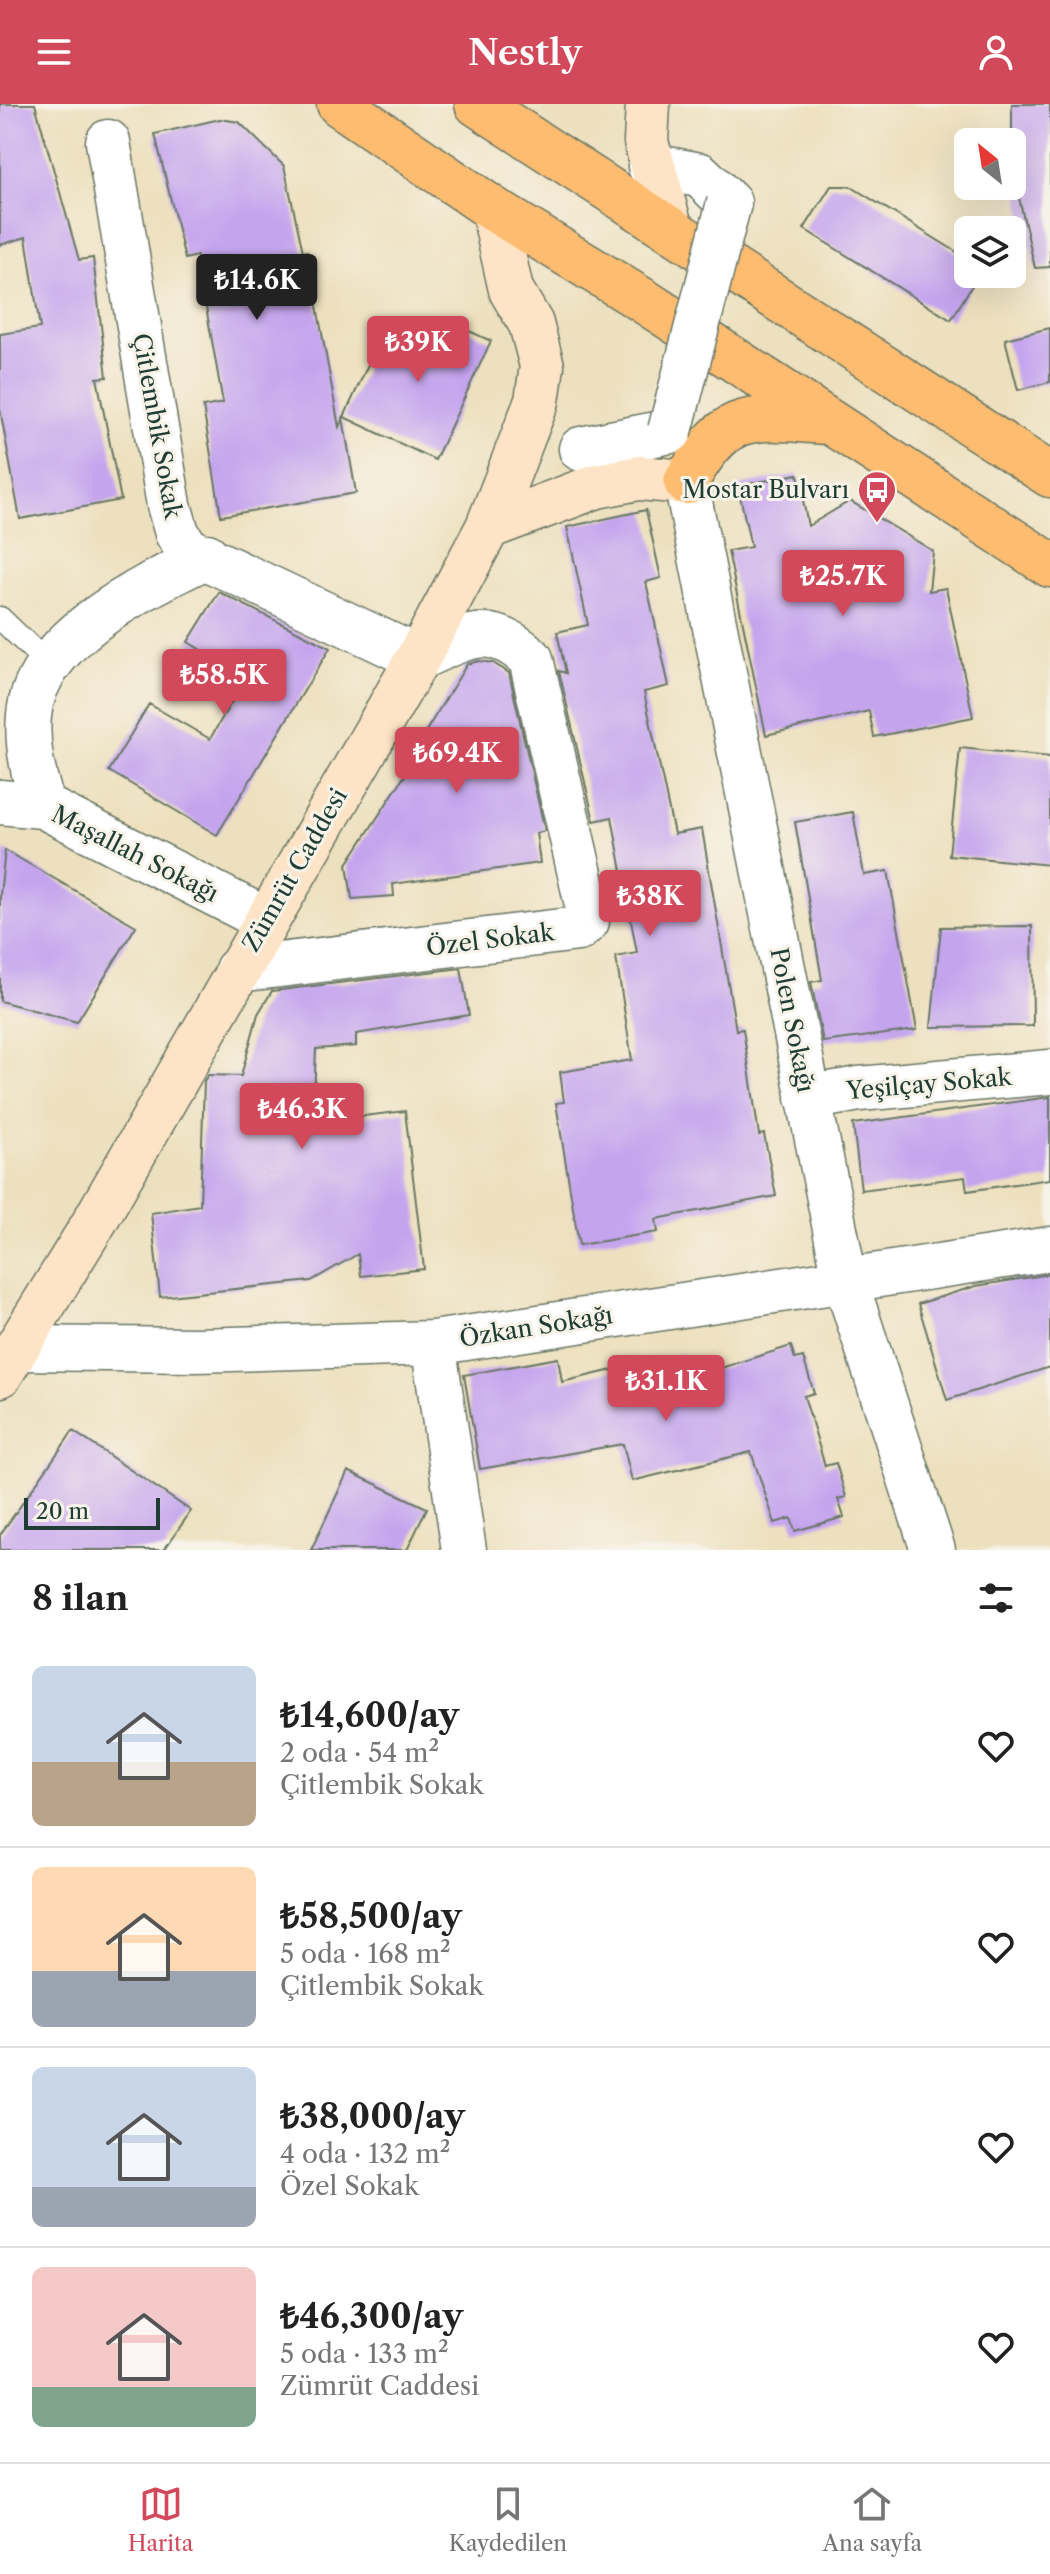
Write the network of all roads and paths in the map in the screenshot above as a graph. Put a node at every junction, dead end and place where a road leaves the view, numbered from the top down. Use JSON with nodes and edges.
{"nodes":[{"id":1,"x":339,"y":104,"type":"edge"},
{"id":2,"x":477,"y":104,"type":"edge"},
{"id":3,"x":648,"y":104,"type":"edge"},
{"id":4,"x":108,"y":142,"type":"dead end"},
{"id":5,"x":650,"y":166,"type":"junction"},
{"id":6,"x":493,"y":209,"type":"junction"},
{"id":7,"x":670,"y":226,"type":"junction"},
{"id":8,"x":832,"y":423,"type":"junction"},
{"id":9,"x":581,"y":449,"type":"dead end"},
{"id":10,"x":1050,"y":475,"type":"edge"},
{"id":11,"x":686,"y":482,"type":"junction"},
{"id":12,"x":488,"y":527,"type":"junction"},
{"id":13,"x":207,"y":556,"type":"junction"},
{"id":14,"x":1050,"y":565,"type":"edge"},
{"id":15,"x":0,"y":618,"type":"edge"},
{"id":16,"x":418,"y":658,"type":"junction"},
{"id":17,"x":50,"y":666,"type":"junction"},
{"id":18,"x":0,"y":802,"type":"edge"},
{"id":19,"x":43,"y":806,"type":"junction"},
{"id":20,"x":266,"y":920,"type":"junction"},
{"id":21,"x":237,"y":970,"type":"junction"},
{"id":22,"x":1050,"y":1072,"type":"edge"},
{"id":23,"x":808,"y":1098,"type":"junction"},
{"id":24,"x":1050,"y":1249,"type":"edge"},
{"id":25,"x":845,"y":1279,"type":"junction"},
{"id":26,"x":433,"y":1343,"type":"junction"},
{"id":27,"x":4,"y":1368,"type":"edge"},
{"id":28,"x":464,"y":1550,"type":"edge"},
{"id":29,"x":933,"y":1550,"type":"edge"}],
"edges":[{"from":1,"to":6,"type":"main road"},
{"from":2,"to":7,"type":"main road"},
{"from":3,"to":5,"type":"street"},
{"from":4,"to":13,"type":"street","name":"Çitlembik Sokak"},
{"from":5,"to":7,"type":"street"},
{"from":5,"to":9,"type":"street","bridge":true},
{"from":6,"to":8,"type":"main road"},
{"from":6,"to":12,"type":"street","name":"Zümrüt Caddesi"},
{"from":7,"to":10,"type":"main road"},
{"from":8,"to":11,"type":"main road"},
{"from":8,"to":14,"type":"main road"},
{"from":11,"to":12,"type":"street"},
{"from":11,"to":23,"type":"street","name":"Polen Sokağı"},
{"from":12,"to":16,"type":"street","name":"Zümrüt Caddesi"},
{"from":13,"to":16,"type":"street","name":"Çitlembik Sokak"},
{"from":13,"to":17,"type":"street"},
{"from":15,"to":17,"type":"lane"},
{"from":16,"to":20,"type":"street","name":"Zümrüt Caddesi"},
{"from":16,"to":21,"type":"street","name":"Özel Sokak"},
{"from":17,"to":19,"type":"street"},
{"from":18,"to":19,"type":"street","name":"Maşallah Sokağı"},
{"from":19,"to":20,"type":"street","name":"Maşallah Sokağı"},
{"from":20,"to":21,"type":"street","name":"Zümrüt Caddesi"},
{"from":21,"to":27,"type":"street","name":"Zümrüt Caddesi"},
{"from":22,"to":23,"type":"street","name":"Yeşilçay Sokak"},
{"from":23,"to":25,"type":"street","name":"Polen Sokağı"},
{"from":24,"to":25,"type":"street","name":"Özkan Sokağı"},
{"from":25,"to":26,"type":"street","name":"Özkan Sokağı"},
{"from":25,"to":29,"type":"street","name":"Polen Sokağı"},
{"from":26,"to":27,"type":"street","name":"Özkan Sokağı"},
{"from":26,"to":28,"type":"street"}]}
